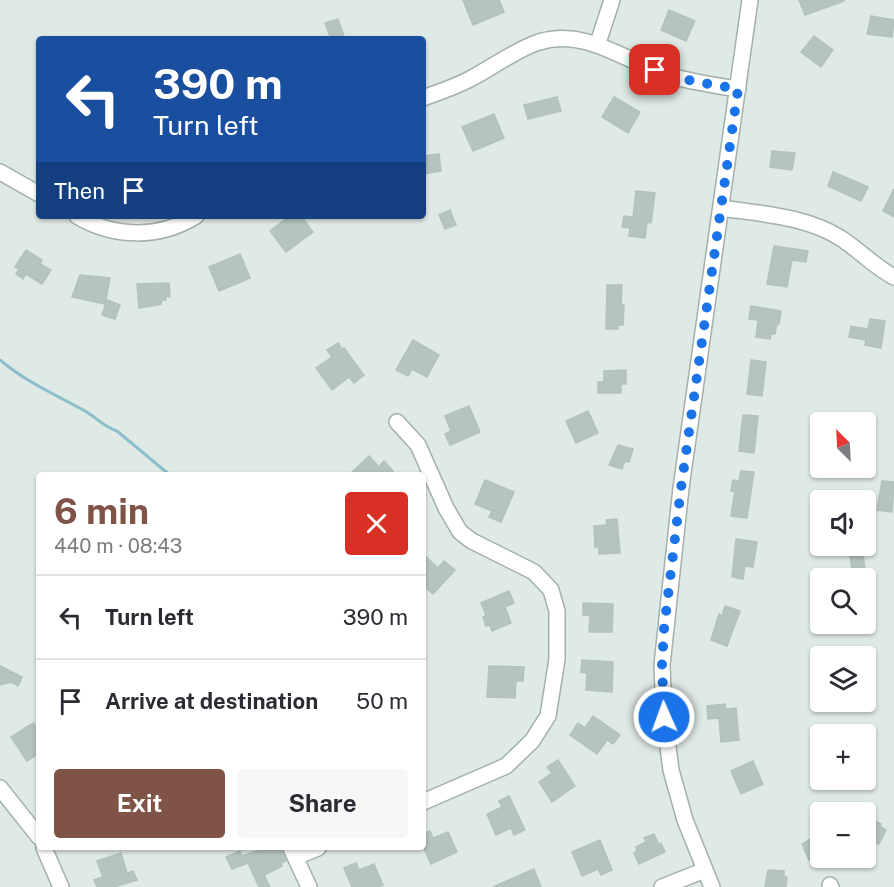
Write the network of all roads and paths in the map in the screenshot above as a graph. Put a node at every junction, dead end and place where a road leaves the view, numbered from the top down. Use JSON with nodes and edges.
{"nodes":[{"id":1,"x":612,"y":0,"type":"edge"},
{"id":2,"x":750,"y":0,"type":"edge"},
{"id":3,"x":598,"y":43,"type":"junction"},
{"id":4,"x":738,"y":89,"type":"junction"},
{"id":5,"x":426,"y":97,"type":"edge"},
{"id":6,"x":0,"y":172,"type":"edge"},
{"id":7,"x":36,"y":192,"type":"edge"},
{"id":8,"x":721,"y":208,"type":"junction"},
{"id":9,"x":83,"y":219,"type":"edge"},
{"id":10,"x":191,"y":219,"type":"edge"},
{"id":11,"x":894,"y":277,"type":"edge"},
{"id":12,"x":396,"y":422,"type":"dead end"},
{"id":13,"x":0,"y":788,"type":"edge"},
{"id":14,"x":426,"y":801,"type":"edge"},
{"id":15,"x":36,"y":833,"type":"edge"},
{"id":16,"x":45,"y":850,"type":"edge"},
{"id":17,"x":294,"y":852,"type":"edge"},
{"id":18,"x":705,"y":870,"type":"junction"},
{"id":19,"x":61,"y":887,"type":"edge"},
{"id":20,"x":309,"y":887,"type":"edge"},
{"id":21,"x":662,"y":887,"type":"edge"},
{"id":22,"x":712,"y":887,"type":"edge"}],
"edges":[{"from":1,"to":3,"type":"street"},
{"from":2,"to":4,"type":"street"},
{"from":3,"to":4,"type":"street"},
{"from":3,"to":5,"type":"street"},
{"from":4,"to":8,"type":"street"},
{"from":6,"to":7,"type":"street"},
{"from":8,"to":11,"type":"street"},
{"from":8,"to":18,"type":"street"},
{"from":9,"to":10,"type":"street"},
{"from":12,"to":14,"type":"street"},
{"from":13,"to":15,"type":"street"},
{"from":16,"to":19,"type":"street"},
{"from":17,"to":20,"type":"street"},
{"from":18,"to":21,"type":"street"},
{"from":18,"to":22,"type":"street"}]}
